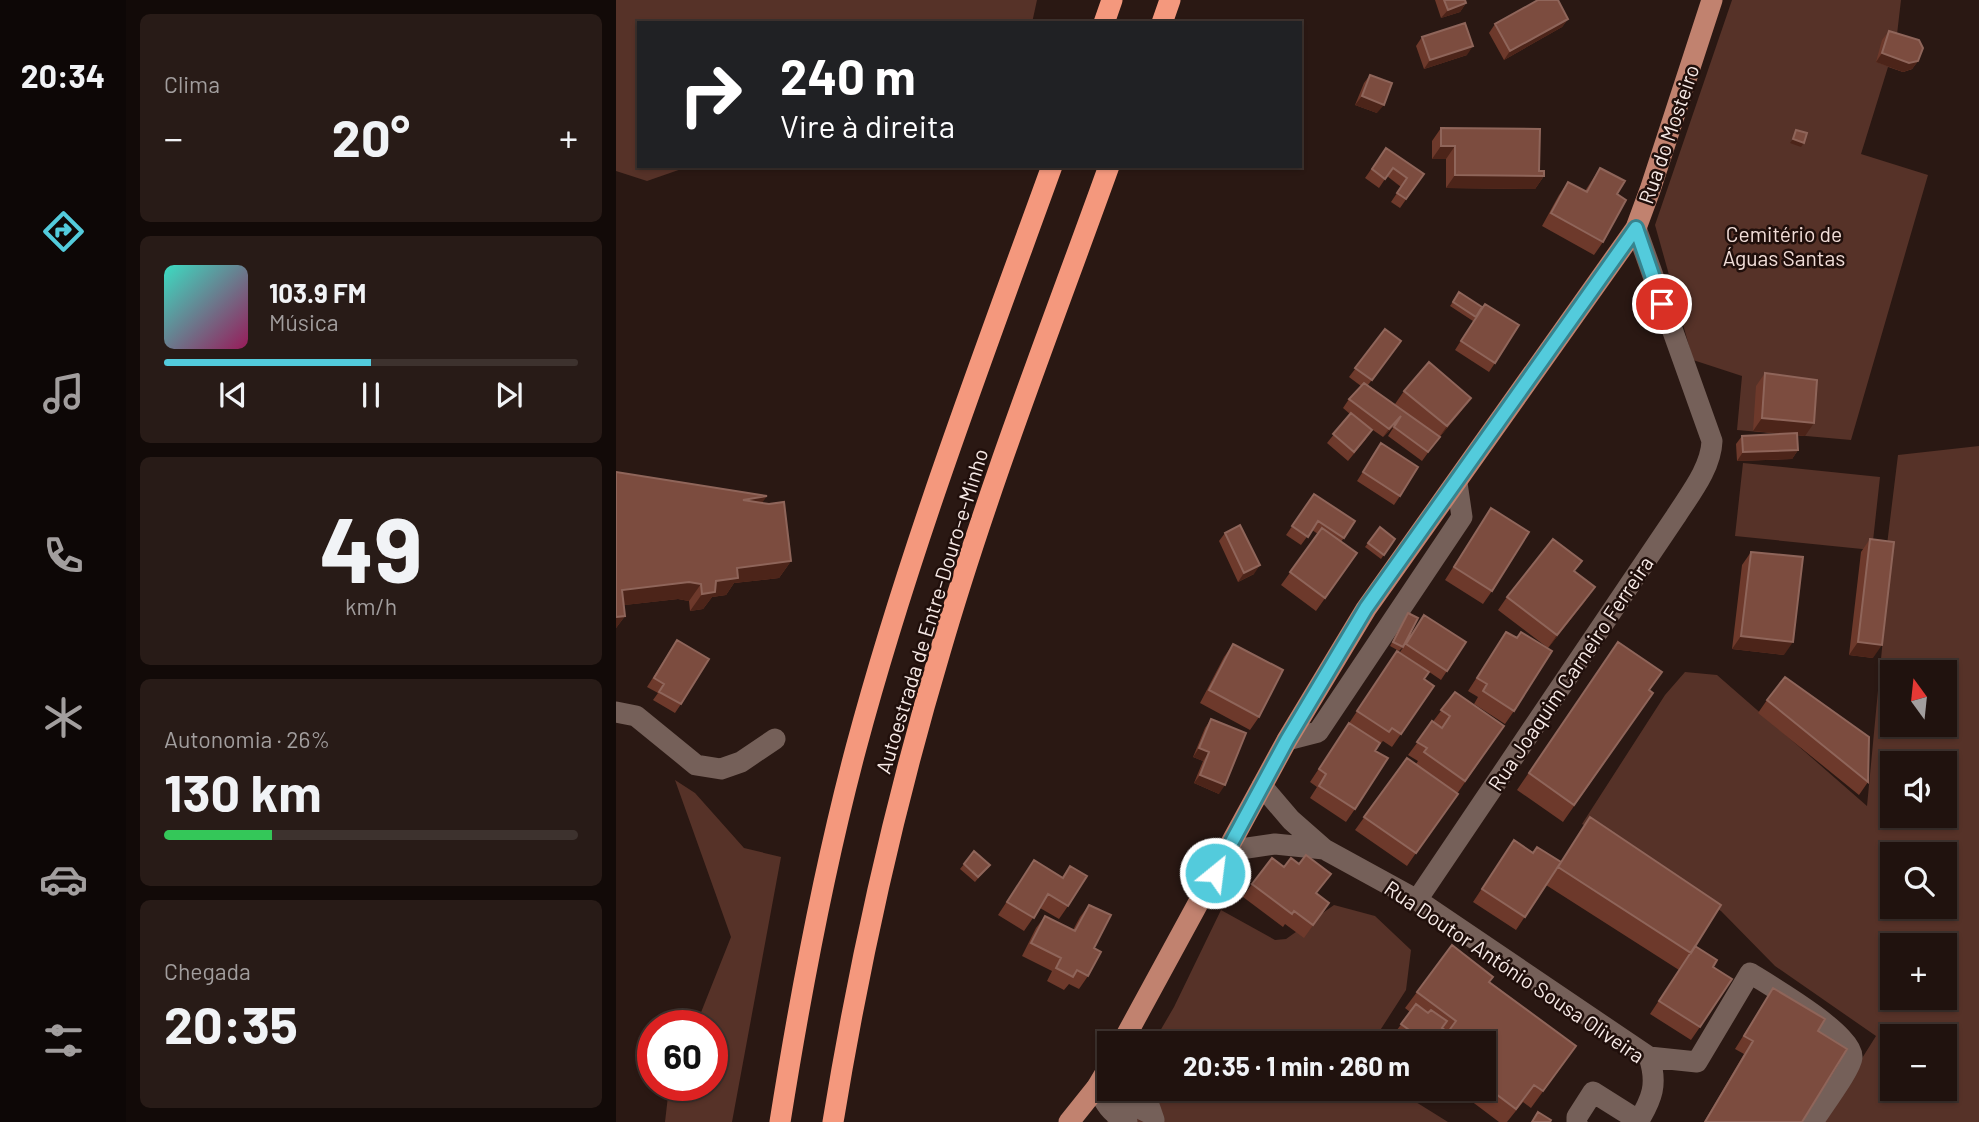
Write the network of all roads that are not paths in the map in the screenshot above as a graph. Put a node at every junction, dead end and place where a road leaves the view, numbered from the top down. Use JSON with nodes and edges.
{"nodes":[{"id":1,"x":1112,"y":0,"type":"edge"},
{"id":2,"x":1170,"y":0,"type":"edge"},
{"id":3,"x":1712,"y":0,"type":"edge"},
{"id":4,"x":1105,"y":21,"type":"edge"},
{"id":5,"x":1163,"y":21,"type":"edge"},
{"id":6,"x":1051,"y":168,"type":"edge"},
{"id":7,"x":1108,"y":168,"type":"edge"},
{"id":8,"x":1636,"y":228,"type":"junction"},
{"id":9,"x":616,"y":712,"type":"edge"},
{"id":10,"x":775,"y":739,"type":"dead end"},
{"id":11,"x":1262,"y":786,"type":"junction"},
{"id":12,"x":1324,"y":849,"type":"junction"},
{"id":13,"x":1227,"y":851,"type":"junction"},
{"id":14,"x":1417,"y":900,"type":"junction"},
{"id":15,"x":1129,"y":1031,"type":"edge"},
{"id":16,"x":1649,"y":1057,"type":"junction"},
{"id":17,"x":1097,"y":1087,"type":"edge"},
{"id":18,"x":1103,"y":1101,"type":"edge"},
{"id":19,"x":1122,"y":1101,"type":"edge"},
{"id":20,"x":1148,"y":1101,"type":"edge"},
{"id":21,"x":1153,"y":1118,"type":"edge"},
{"id":22,"x":1639,"y":1121,"type":"edge"},
{"id":23,"x":780,"y":1122,"type":"edge"},
{"id":24,"x":833,"y":1122,"type":"edge"},
{"id":25,"x":1069,"y":1122,"type":"edge"},
{"id":26,"x":1127,"y":1122,"type":"edge"},
{"id":27,"x":1577,"y":1122,"type":"edge"},
{"id":28,"x":1813,"y":1122,"type":"edge"}],
"edges":[{"from":1,"to":4,"type":"highway"},
{"from":2,"to":5,"type":"highway"},
{"from":3,"to":8,"type":"main road","name":"Rua do Mosteiro"},
{"from":6,"to":23,"type":"highway","name":"Autoestrada de Entre-Douro-e-Minho"},
{"from":7,"to":24,"type":"highway","name":"Autoestrada de Entre-Douro-e-Minho"},
{"from":8,"to":11,"type":"main road","name":"Rua do Mosteiro"},
{"from":8,"to":14,"type":"street","name":"Rua Joaquim Carneiro Ferreira"},
{"from":9,"to":10,"type":"street"},
{"from":11,"to":12,"type":"street","name":"Rua Doutor António Sousa Oliveira"},
{"from":11,"to":13,"type":"main road","name":"Rua do Mosteiro"},
{"from":12,"to":13,"type":"street","name":"Rua Doutor António Sousa Oliveira"},
{"from":12,"to":14,"type":"street","name":"Rua Doutor António Sousa Oliveira"},
{"from":13,"to":15,"type":"main road","name":"Rua do Mosteiro"},
{"from":14,"to":16,"type":"street","name":"Rua Doutor António Sousa Oliveira"},
{"from":16,"to":22,"type":"street","name":"Rua Doutor António Sousa Oliveira"},
{"from":16,"to":28,"type":"street"},
{"from":17,"to":25,"type":"main road"},
{"from":18,"to":26,"type":"street"},
{"from":19,"to":21,"type":"street"},
{"from":20,"to":21,"type":"street"},
{"from":22,"to":27,"type":"street","name":"Rua Doutor António Sousa Oliveira"}]}
